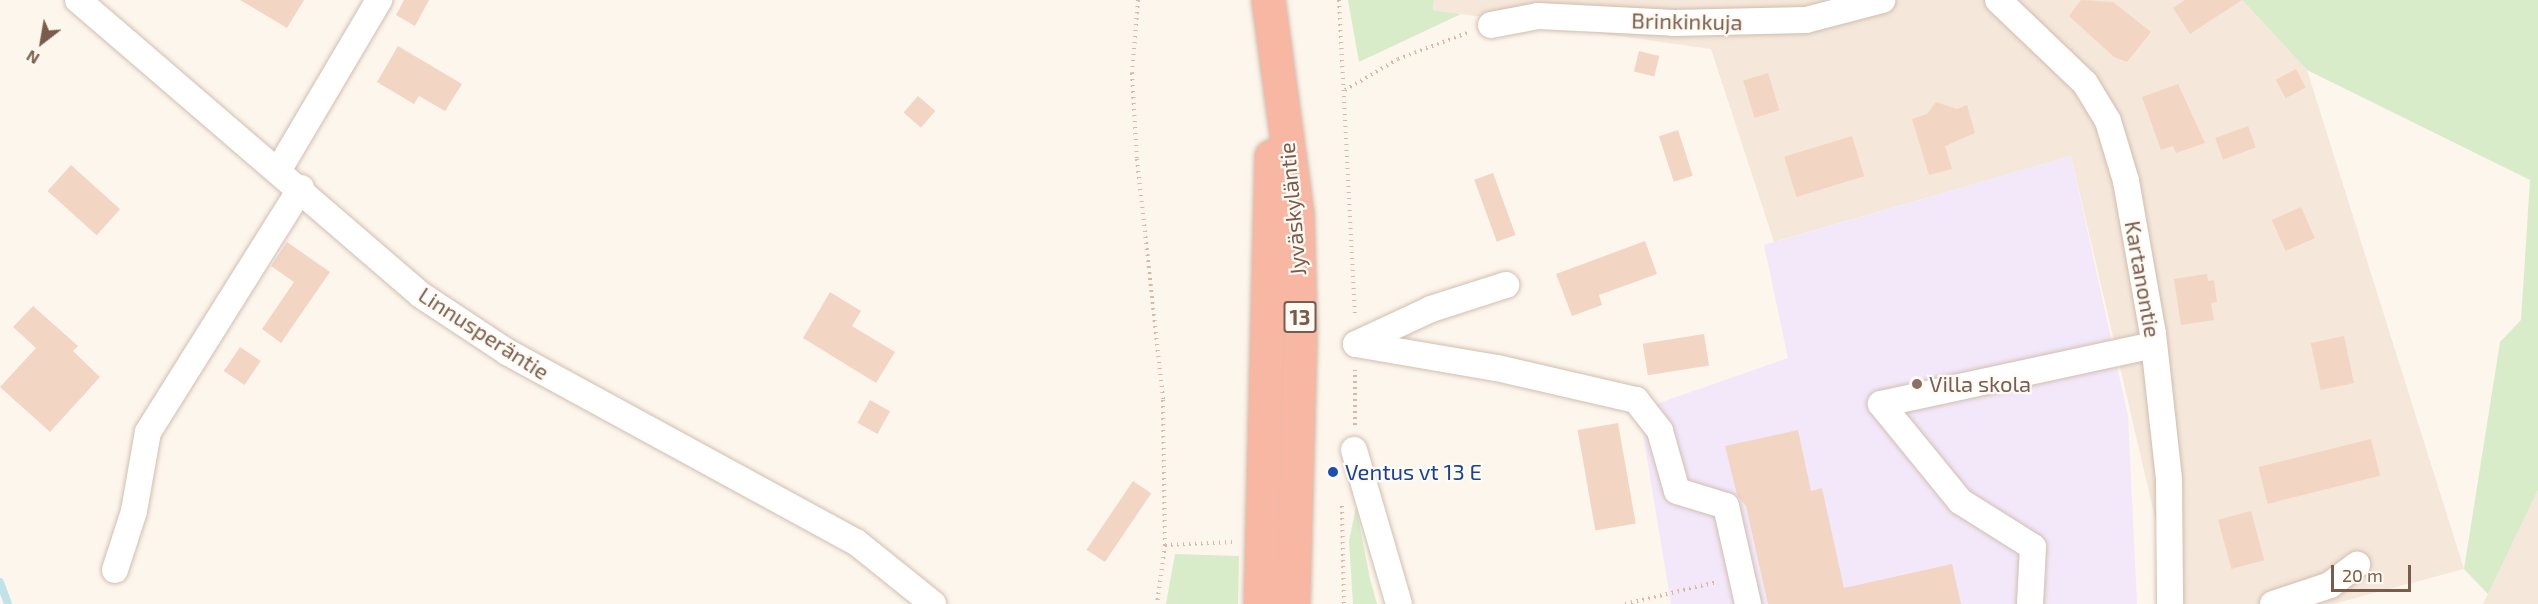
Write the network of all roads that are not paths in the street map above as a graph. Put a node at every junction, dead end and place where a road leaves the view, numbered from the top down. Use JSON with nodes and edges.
{"nodes":[{"id":1,"x":78,"y":0,"type":"edge"},
{"id":2,"x":379,"y":0,"type":"edge"},
{"id":3,"x":1882,"y":0,"type":"edge"},
{"id":4,"x":1998,"y":0,"type":"edge"},
{"id":5,"x":1270,"y":16,"type":"edge"},
{"id":6,"x":1491,"y":25,"type":"road end"},
{"id":7,"x":278,"y":171,"type":"junction"},
{"id":8,"x":301,"y":188,"type":"junction"},
{"id":9,"x":1506,"y":285,"type":"dead end"},
{"id":10,"x":2154,"y":345,"type":"junction"},
{"id":11,"x":1354,"y":450,"type":"road end"},
{"id":12,"x":2357,"y":565,"type":"dead end"},
{"id":13,"x":115,"y":570,"type":"dead end"},
{"id":14,"x":933,"y":604,"type":"edge"},
{"id":15,"x":1260,"y":604,"type":"edge"},
{"id":16,"x":1293,"y":604,"type":"edge"},
{"id":17,"x":1399,"y":604,"type":"edge"},
{"id":18,"x":1748,"y":604,"type":"edge"},
{"id":19,"x":2030,"y":604,"type":"edge"},
{"id":20,"x":2169,"y":604,"type":"edge"},
{"id":21,"x":2273,"y":604,"type":"edge"}],
"edges":[{"from":1,"to":7,"type":"street","name":"Linnusperäntie"},
{"from":2,"to":7,"type":"street"},
{"from":3,"to":6,"type":"street","name":"Brinkinkuja"},
{"from":4,"to":10,"type":"street","name":"Kartanontie"},
{"from":5,"to":15,"type":"highway","name":"Jyväskyläntie","number":"13"},
{"from":5,"to":16,"type":"highway","name":"Jyväskyläntie","number":"13"},
{"from":7,"to":8,"type":"street","name":"Linnusperäntie"},
{"from":8,"to":13,"type":"street"},
{"from":8,"to":14,"type":"street","name":"Linnusperäntie"},
{"from":9,"to":18,"type":"street"},
{"from":10,"to":19,"type":"street"},
{"from":10,"to":20,"type":"street","name":"Kartanontie"},
{"from":11,"to":17,"type":"street"},
{"from":12,"to":21,"type":"street"}]}
